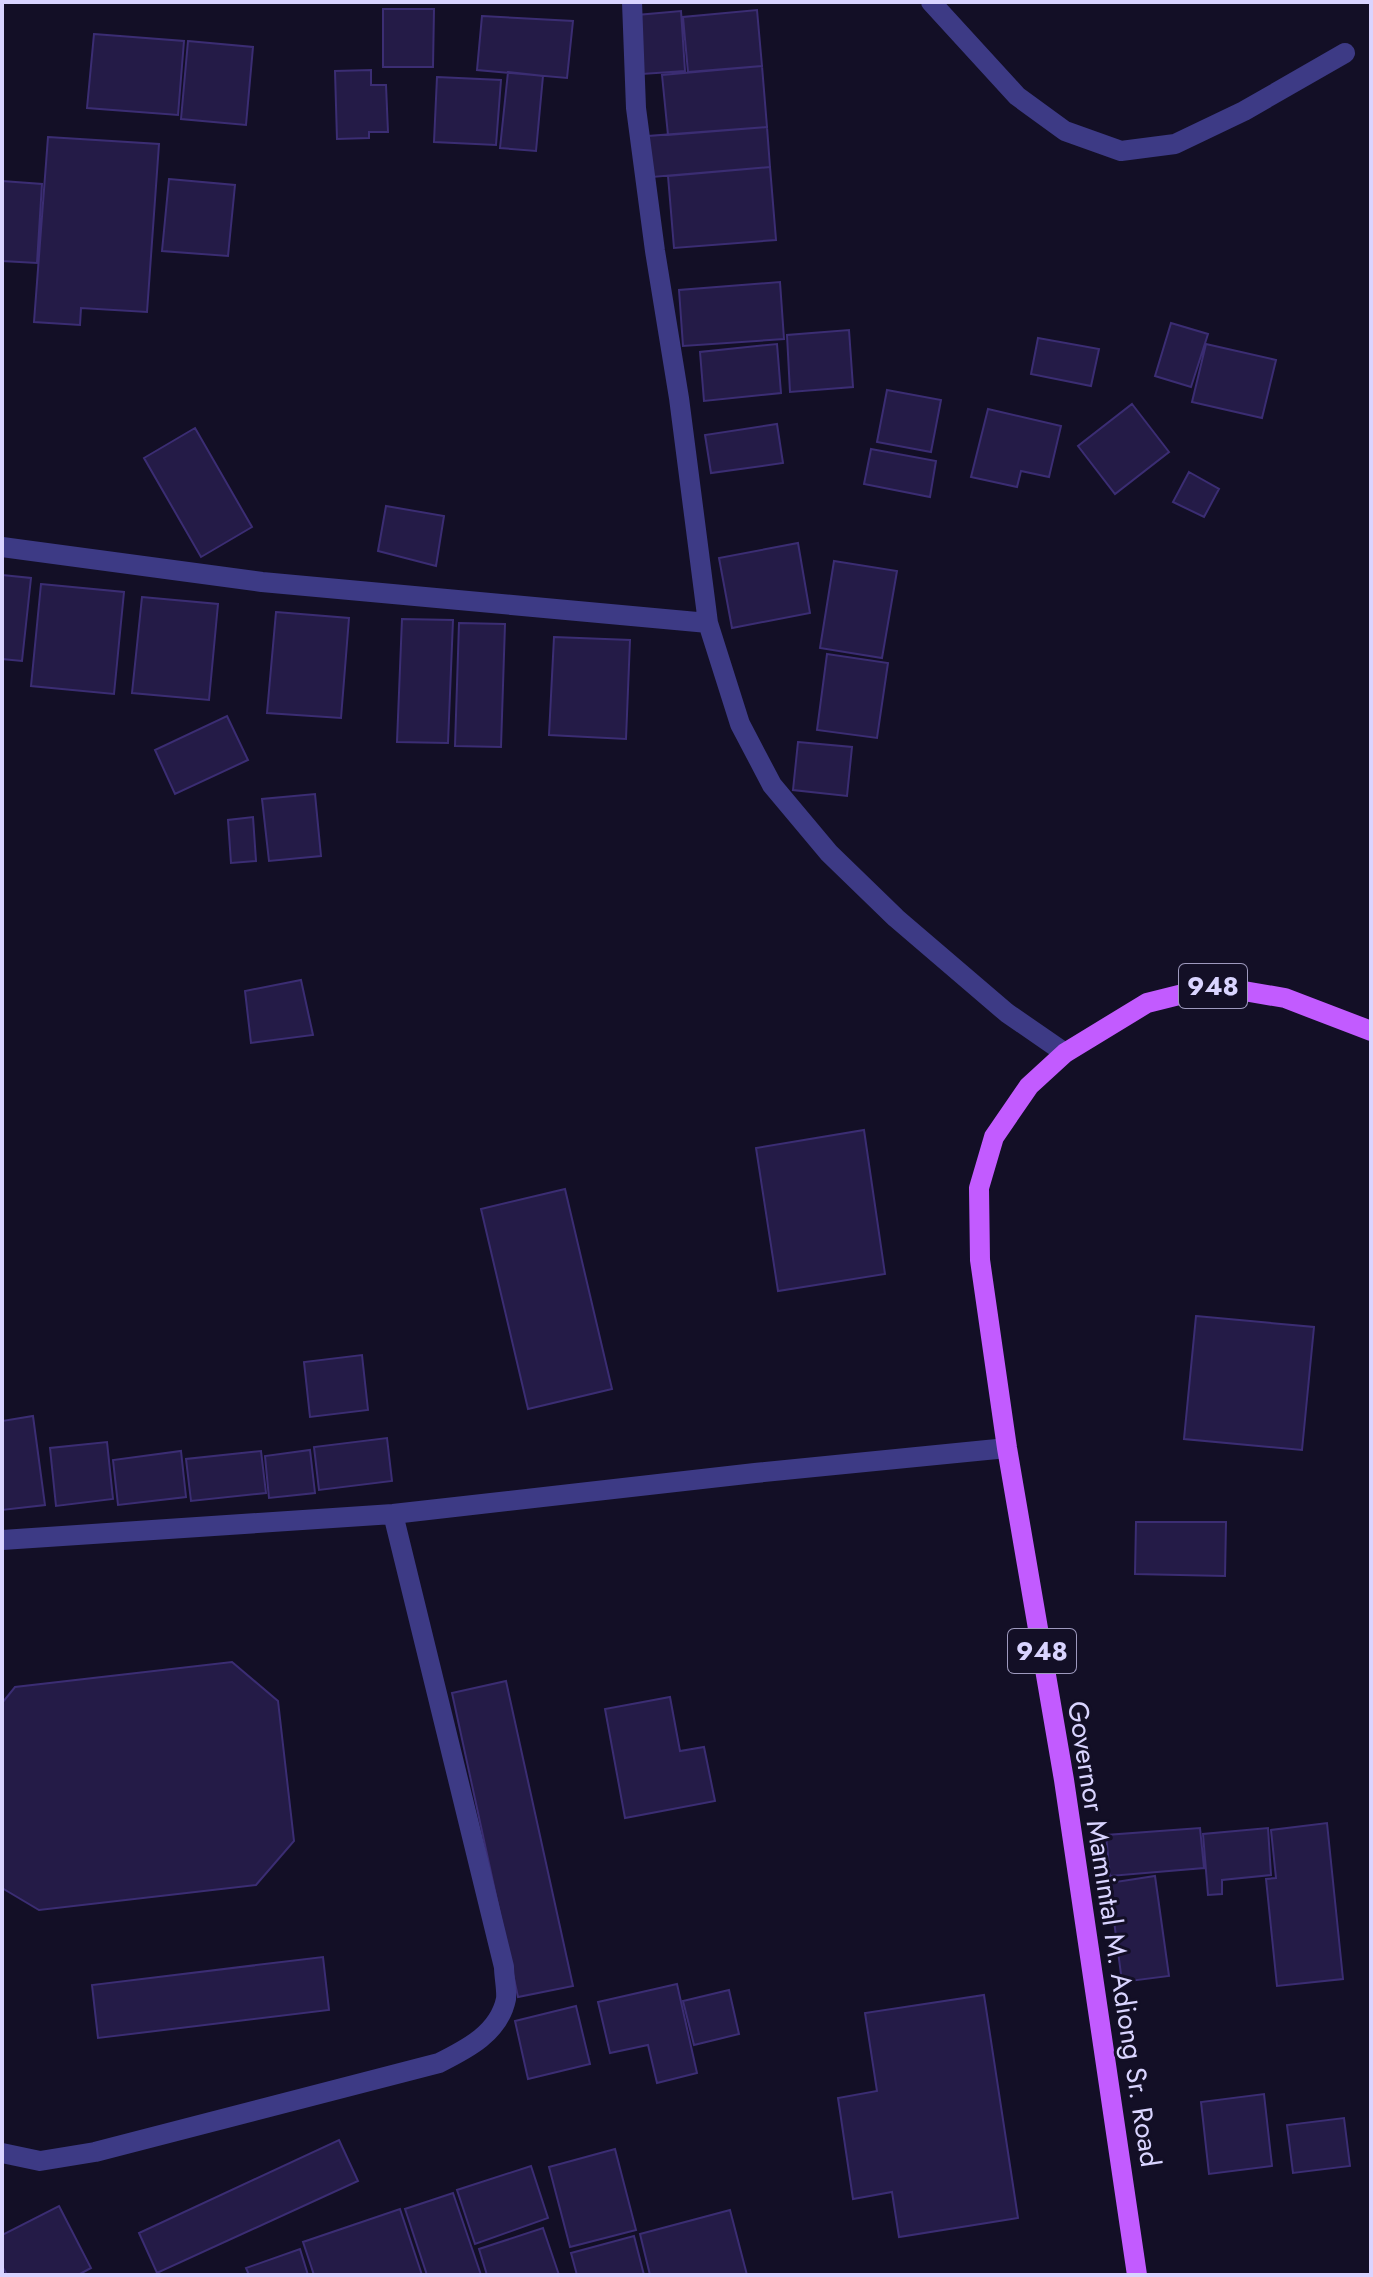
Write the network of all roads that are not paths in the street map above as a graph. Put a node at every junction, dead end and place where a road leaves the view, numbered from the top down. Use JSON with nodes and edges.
{"nodes":[{"id":1,"x":632,"y":2,"type":"edge"},
{"id":2,"x":931,"y":2,"type":"edge"},
{"id":3,"x":1345,"y":53,"type":"dead end"},
{"id":4,"x":2,"y":547,"type":"edge"},
{"id":5,"x":708,"y":623,"type":"junction"},
{"id":6,"x":1371,"y":1031,"type":"edge"},
{"id":7,"x":1065,"y":1053,"type":"junction"},
{"id":8,"x":1007,"y":1448,"type":"junction"},
{"id":9,"x":393,"y":1514,"type":"junction"},
{"id":10,"x":2,"y":1540,"type":"edge"},
{"id":11,"x":2,"y":2153,"type":"edge"},
{"id":12,"x":1137,"y":2275,"type":"edge"}],
"edges":[{"from":1,"to":5,"type":"street"},
{"from":2,"to":3,"type":"street"},
{"from":4,"to":5,"type":"street"},
{"from":5,"to":7,"type":"street"},
{"from":6,"to":7,"type":"main road","name":"Governor Mamintal M. Adiong Sr. Road","number":"948"},
{"from":7,"to":8,"type":"main road","name":"Governor Mamintal M. Adiong Sr. Road","number":"948"},
{"from":8,"to":9,"type":"street"},
{"from":8,"to":12,"type":"main road","name":"Governor Mamintal M. Adiong Sr. Road","number":"948"},
{"from":9,"to":10,"type":"street"},
{"from":9,"to":11,"type":"street"}]}
